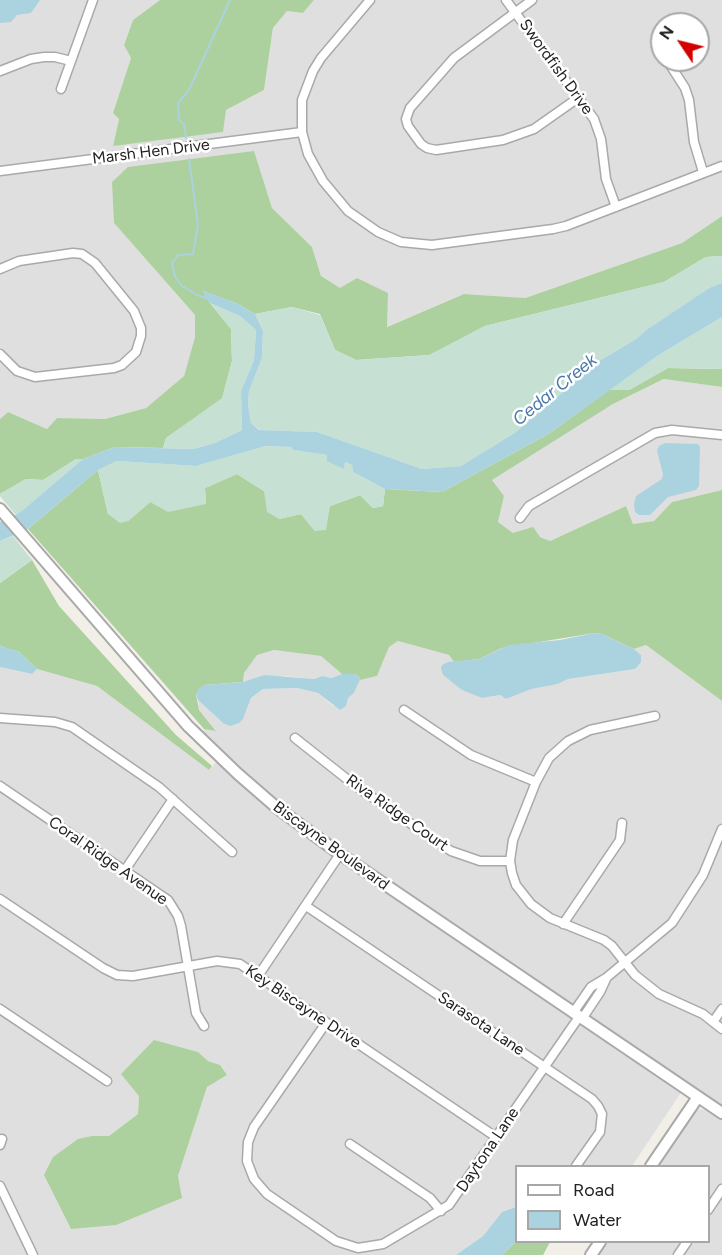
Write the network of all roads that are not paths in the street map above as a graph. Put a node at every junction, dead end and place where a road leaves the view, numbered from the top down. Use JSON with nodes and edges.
{"nodes":[{"id":1,"x":93,"y":0,"type":"edge"},
{"id":2,"x":370,"y":0,"type":"edge"},
{"id":3,"x":506,"y":0,"type":"edge"},
{"id":4,"x":532,"y":0,"type":"edge"},
{"id":5,"x":516,"y":12,"type":"junction"},
{"id":6,"x":71,"y":61,"type":"junction"},
{"id":7,"x":0,"y":72,"type":"edge"},
{"id":8,"x":674,"y":72,"type":"edge"},
{"id":9,"x":61,"y":89,"type":"dead end"},
{"id":10,"x":578,"y":98,"type":"junction"},
{"id":11,"x":302,"y":132,"type":"junction"},
{"id":12,"x":722,"y":166,"type":"edge"},
{"id":13,"x":0,"y":171,"type":"edge"},
{"id":14,"x":704,"y":172,"type":"junction"},
{"id":15,"x":616,"y":207,"type":"junction"},
{"id":16,"x":0,"y":269,"type":"edge"},
{"id":17,"x":0,"y":354,"type":"edge"},
{"id":18,"x":722,"y":435,"type":"edge"},
{"id":19,"x":0,"y":509,"type":"edge"},
{"id":20,"x":520,"y":518,"type":"dead end"},
{"id":21,"x":404,"y":711,"type":"dead end"},
{"id":22,"x":655,"y":716,"type":"dead end"},
{"id":23,"x":0,"y":718,"type":"edge"},
{"id":24,"x":295,"y":738,"type":"dead end"},
{"id":25,"x":536,"y":782,"type":"junction"},
{"id":26,"x":0,"y":786,"type":"edge"},
{"id":27,"x":173,"y":799,"type":"junction"},
{"id":28,"x":622,"y":823,"type":"dead end"},
{"id":29,"x":722,"y":829,"type":"edge"},
{"id":30,"x":232,"y":852,"type":"dead end"},
{"id":31,"x":340,"y":854,"type":"junction"},
{"id":32,"x":510,"y":861,"type":"junction"},
{"id":33,"x":125,"y":870,"type":"junction"},
{"id":34,"x":0,"y":899,"type":"edge"},
{"id":35,"x":306,"y":906,"type":"junction"},
{"id":36,"x":563,"y":924,"type":"junction"},
{"id":37,"x":624,"y":962,"type":"junction"},
{"id":38,"x":188,"y":966,"type":"junction"},
{"id":39,"x":258,"y":976,"type":"junction"},
{"id":40,"x":0,"y":1009,"type":"edge"},
{"id":41,"x":722,"y":1010,"type":"edge"},
{"id":42,"x":578,"y":1016,"type":"junction"},
{"id":43,"x":713,"y":1022,"type":"junction"},
{"id":44,"x":326,"y":1023,"type":"junction"},
{"id":45,"x":204,"y":1026,"type":"dead end"},
{"id":46,"x":722,"y":1029,"type":"edge"},
{"id":47,"x":544,"y":1067,"type":"junction"},
{"id":48,"x":107,"y":1081,"type":"dead end"},
{"id":49,"x":698,"y":1097,"type":"junction"},
{"id":50,"x":722,"y":1113,"type":"edge"},
{"id":51,"x":496,"y":1137,"type":"junction"},
{"id":52,"x":350,"y":1144,"type":"dead end"},
{"id":53,"x":577,"y":1165,"type":"edge"},
{"id":54,"x":652,"y":1165,"type":"edge"},
{"id":55,"x":0,"y":1186,"type":"edge"},
{"id":56,"x":720,"y":1195,"type":"edge"},
{"id":57,"x":710,"y":1207,"type":"edge"},
{"id":58,"x":441,"y":1211,"type":"junction"},
{"id":59,"x":33,"y":1255,"type":"edge"}],
"edges":[{"from":1,"to":6,"type":"street"},
{"from":2,"to":11,"type":"street"},
{"from":3,"to":5,"type":"street","name":"Swordfish Drive"},
{"from":4,"to":5,"type":"street"},
{"from":5,"to":10,"type":"street","name":"Swordfish Drive"},
{"from":5,"to":10,"type":"street"},
{"from":6,"to":7,"type":"street"},
{"from":6,"to":9,"type":"street"},
{"from":8,"to":14,"type":"street"},
{"from":10,"to":15,"type":"street","name":"Swordfish Drive"},
{"from":11,"to":13,"type":"street","name":"Marsh Hen Drive"},
{"from":11,"to":15,"type":"street"},
{"from":12,"to":14,"type":"street"},
{"from":14,"to":15,"type":"street"},
{"from":16,"to":17,"type":"street"},
{"from":18,"to":20,"type":"street"},
{"from":19,"to":31,"type":"street","name":"Biscayne Boulevard"},
{"from":21,"to":25,"type":"street"},
{"from":22,"to":25,"type":"street"},
{"from":23,"to":27,"type":"street"},
{"from":24,"to":32,"type":"street","name":"Riva Ridge Court"},
{"from":25,"to":32,"type":"street"},
{"from":26,"to":33,"type":"street","name":"Coral Ridge Avenue"},
{"from":27,"to":30,"type":"street"},
{"from":27,"to":33,"type":"street"},
{"from":28,"to":36,"type":"street"},
{"from":29,"to":37,"type":"street"},
{"from":31,"to":35,"type":"street"},
{"from":31,"to":42,"type":"street","name":"Biscayne Boulevard"},
{"from":32,"to":36,"type":"street"},
{"from":33,"to":38,"type":"street","name":"Coral Ridge Avenue"},
{"from":34,"to":38,"type":"street","name":"Key Biscayne Drive"},
{"from":35,"to":39,"type":"street"},
{"from":35,"to":47,"type":"street","name":"Sarasota Lane"},
{"from":36,"to":37,"type":"street"},
{"from":37,"to":42,"type":"street","name":"Daytona Lane"},
{"from":37,"to":43,"type":"street"},
{"from":38,"to":39,"type":"street","name":"Key Biscayne Drive"},
{"from":38,"to":45,"type":"street","name":"Coral Ridge Avenue"},
{"from":39,"to":44,"type":"street","name":"Key Biscayne Drive"},
{"from":40,"to":48,"type":"street"},
{"from":41,"to":43,"type":"street"},
{"from":42,"to":47,"type":"street","name":"Daytona Lane"},
{"from":42,"to":49,"type":"street","name":"Biscayne Boulevard"},
{"from":43,"to":46,"type":"street"},
{"from":44,"to":51,"type":"street","name":"Key Biscayne Drive"},
{"from":44,"to":58,"type":"street","name":"Daytona Lane"},
{"from":47,"to":51,"type":"street","name":"Daytona Lane"},
{"from":47,"to":53,"type":"street","name":"Sarasota Lane"},
{"from":49,"to":50,"type":"street","name":"Biscayne Boulevard"},
{"from":49,"to":54,"type":"street"},
{"from":51,"to":58,"type":"street","name":"Daytona Lane"},
{"from":52,"to":58,"type":"street"},
{"from":55,"to":59,"type":"street"},
{"from":56,"to":57,"type":"street"}]}
